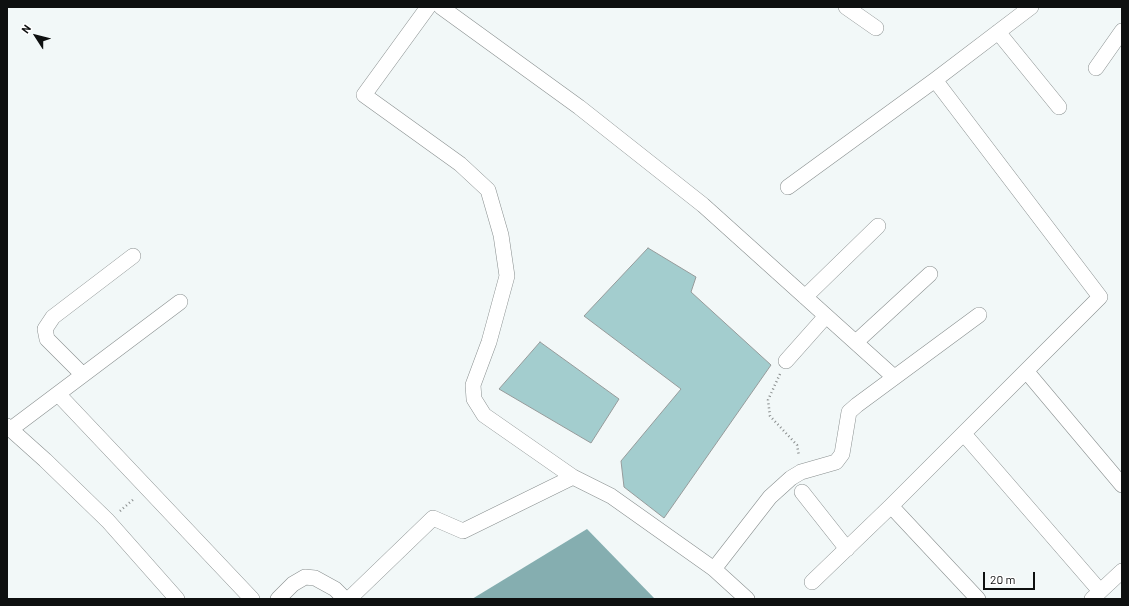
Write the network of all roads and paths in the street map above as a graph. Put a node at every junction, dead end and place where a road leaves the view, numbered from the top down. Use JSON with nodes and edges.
{"nodes":[{"id":1,"x":428,"y":7,"type":"edge"},
{"id":2,"x":441,"y":7,"type":"edge"},
{"id":3,"x":846,"y":7,"type":"edge"},
{"id":4,"x":1031,"y":7,"type":"edge"},
{"id":5,"x":876,"y":28,"type":"dead end"},
{"id":6,"x":1122,"y":31,"type":"edge"},
{"id":7,"x":998,"y":32,"type":"junction"},
{"id":8,"x":1096,"y":68,"type":"dead end"},
{"id":9,"x":935,"y":80,"type":"junction"},
{"id":10,"x":1059,"y":107,"type":"dead end"},
{"id":11,"x":788,"y":187,"type":"dead end"},
{"id":12,"x":878,"y":226,"type":"dead end"},
{"id":13,"x":133,"y":256,"type":"dead end"},
{"id":14,"x":930,"y":274,"type":"dead end"},
{"id":15,"x":805,"y":297,"type":"junction"},
{"id":16,"x":180,"y":302,"type":"dead end"},
{"id":17,"x":979,"y":315,"type":"dead end"},
{"id":18,"x":826,"y":316,"type":"junction"},
{"id":19,"x":856,"y":342,"type":"junction"},
{"id":20,"x":786,"y":361,"type":"joint"},
{"id":21,"x":1027,"y":372,"type":"junction"},
{"id":22,"x":83,"y":375,"type":"junction"},
{"id":23,"x":894,"y":377,"type":"junction"},
{"id":24,"x":58,"y":394,"type":"junction"},
{"id":25,"x":9,"y":428,"type":"edge"},
{"id":26,"x":964,"y":434,"type":"junction"},
{"id":27,"x":801,"y":472,"type":"junction"},
{"id":28,"x":573,"y":477,"type":"junction"},
{"id":29,"x":1122,"y":486,"type":"edge"},
{"id":30,"x":147,"y":488,"type":"junction"},
{"id":31,"x":802,"y":492,"type":"dead end"},
{"id":32,"x":891,"y":506,"type":"junction"},
{"id":33,"x":108,"y":521,"type":"junction"},
{"id":34,"x":846,"y":549,"type":"junction"},
{"id":35,"x":714,"y":569,"type":"junction"},
{"id":36,"x":1122,"y":571,"type":"edge"},
{"id":37,"x":812,"y":582,"type":"dead end"},
{"id":38,"x":1096,"y":595,"type":"edge"},
{"id":39,"x":177,"y":599,"type":"edge"},
{"id":40,"x":252,"y":599,"type":"edge"},
{"id":41,"x":278,"y":599,"type":"edge"},
{"id":42,"x":345,"y":599,"type":"edge"},
{"id":43,"x":349,"y":599,"type":"edge"},
{"id":44,"x":747,"y":599,"type":"edge"},
{"id":45,"x":978,"y":599,"type":"edge"}],
"edges":[{"from":1,"to":28,"type":"street"},
{"from":2,"to":15,"type":"street"},
{"from":3,"to":5,"type":"street"},
{"from":4,"to":7,"type":"street"},
{"from":6,"to":8,"type":"street"},
{"from":7,"to":9,"type":"street"},
{"from":7,"to":10,"type":"street"},
{"from":9,"to":11,"type":"street"},
{"from":9,"to":21,"type":"street"},
{"from":12,"to":15,"type":"street"},
{"from":13,"to":22,"type":"street"},
{"from":14,"to":19,"type":"street"},
{"from":15,"to":18,"type":"street"},
{"from":16,"to":22,"type":"street"},
{"from":17,"to":23,"type":"street"},
{"from":18,"to":19,"type":"street"},
{"from":18,"to":20,"type":"street"},
{"from":19,"to":23,"type":"street"},
{"from":20,"to":27,"type":"path"},
{"from":21,"to":26,"type":"street"},
{"from":21,"to":29,"type":"street"},
{"from":22,"to":24,"type":"street"},
{"from":23,"to":27,"type":"street"},
{"from":24,"to":25,"type":"street"},
{"from":24,"to":30,"type":"street"},
{"from":25,"to":33,"type":"street"},
{"from":26,"to":32,"type":"street"},
{"from":26,"to":38,"type":"street"},
{"from":27,"to":35,"type":"street"},
{"from":28,"to":35,"type":"street"},
{"from":28,"to":43,"type":"street"},
{"from":30,"to":33,"type":"path"},
{"from":30,"to":40,"type":"street"},
{"from":31,"to":34,"type":"street"},
{"from":32,"to":34,"type":"street"},
{"from":32,"to":45,"type":"street"},
{"from":33,"to":39,"type":"street"},
{"from":34,"to":37,"type":"street"},
{"from":35,"to":44,"type":"street"},
{"from":36,"to":38,"type":"street"},
{"from":41,"to":42,"type":"street"}]}
